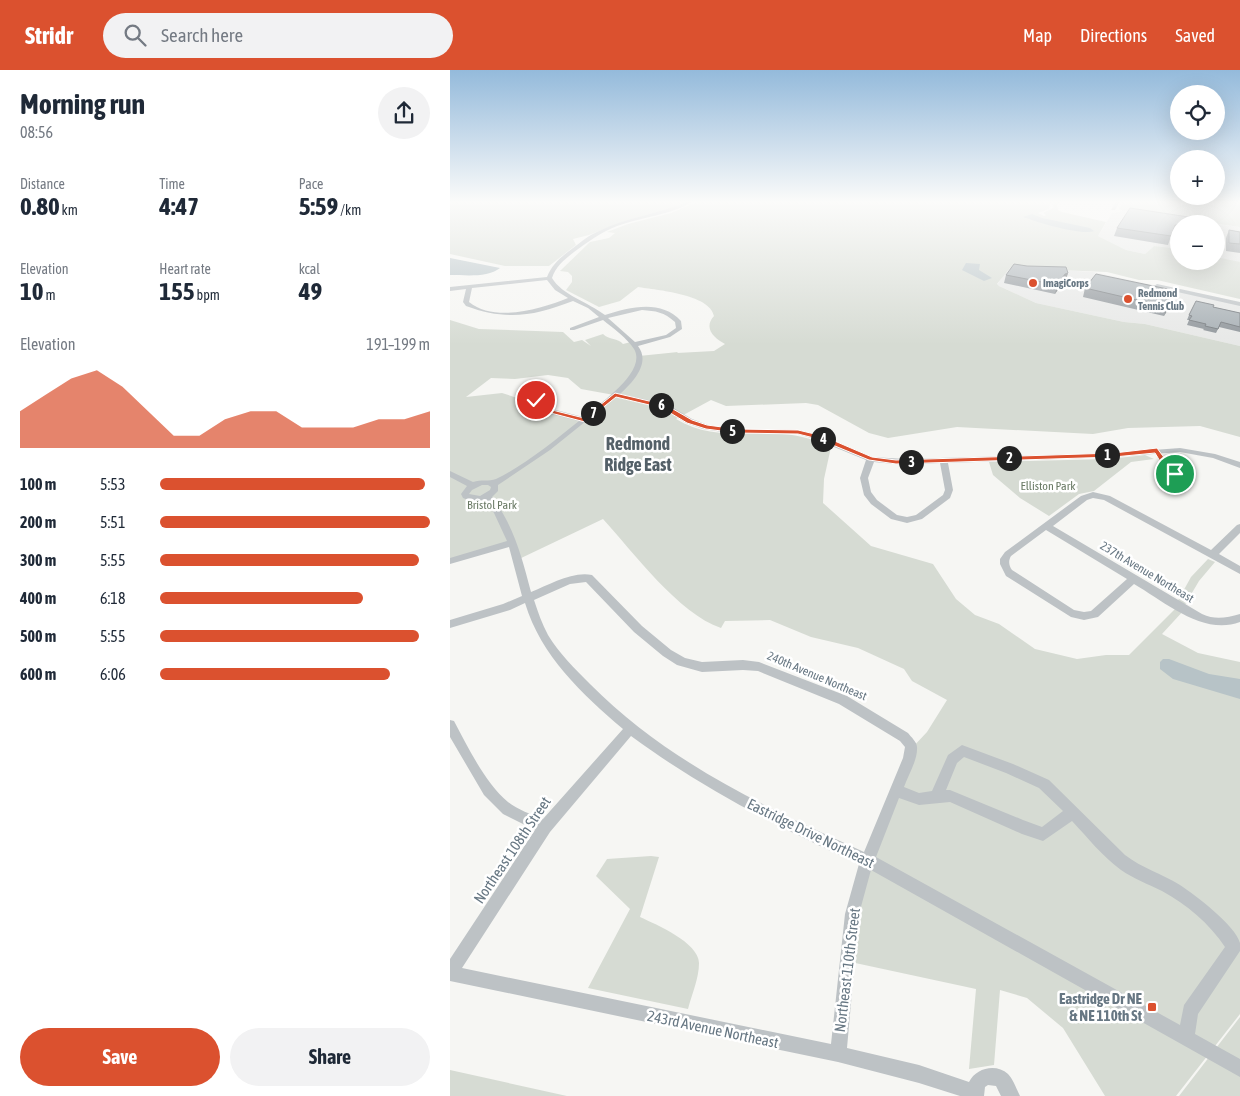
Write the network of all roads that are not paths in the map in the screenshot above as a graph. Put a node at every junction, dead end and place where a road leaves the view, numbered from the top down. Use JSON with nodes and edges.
{"nodes":[{"id":1,"x":576,"y":249,"type":"edge"},
{"id":2,"x":550,"y":278,"type":"junction"},
{"id":3,"x":1157,"y":286,"type":"edge"},
{"id":4,"x":469,"y":288,"type":"junction"},
{"id":5,"x":450,"y":289,"type":"edge"},
{"id":6,"x":572,"y":299,"type":"junction"},
{"id":7,"x":1240,"y":304,"type":"edge"},
{"id":8,"x":605,"y":319,"type":"junction"},
{"id":9,"x":572,"y":329,"type":"dead end"},
{"id":10,"x":633,"y":345,"type":"junction"},
{"id":11,"x":615,"y":395,"type":"junction"},
{"id":12,"x":540,"y":406,"type":"dead end"},
{"id":13,"x":585,"y":420,"type":"junction"},
{"id":14,"x":1157,"y":450,"type":"junction"},
{"id":15,"x":871,"y":459,"type":"junction"},
{"id":16,"x":943,"y":460,"type":"junction"},
{"id":17,"x":1166,"y":464,"type":"dead end"},
{"id":18,"x":1240,"y":465,"type":"edge"},
{"id":19,"x":450,"y":474,"type":"edge"},
{"id":20,"x":493,"y":484,"type":"junction"},
{"id":21,"x":472,"y":485,"type":"junction"},
{"id":22,"x":487,"y":496,"type":"junction"},
{"id":23,"x":1046,"y":526,"type":"junction"},
{"id":24,"x":1240,"y":527,"type":"edge"},
{"id":25,"x":513,"y":542,"type":"junction"},
{"id":26,"x":1212,"y":555,"type":"junction"},
{"id":27,"x":450,"y":561,"type":"edge"},
{"id":28,"x":1240,"y":570,"type":"edge"},
{"id":29,"x":1133,"y":579,"type":"junction"},
{"id":30,"x":528,"y":599,"type":"junction"},
{"id":31,"x":1240,"y":618,"type":"edge"},
{"id":32,"x":450,"y":624,"type":"edge"},
{"id":33,"x":450,"y":725,"type":"edge"},
{"id":34,"x":630,"y":729,"type":"junction"},
{"id":35,"x":911,"y":746,"type":"joint"},
{"id":36,"x":896,"y":790,"type":"junction"},
{"id":37,"x":937,"y":796,"type":"junction"},
{"id":38,"x":1073,"y":812,"type":"junction"},
{"id":39,"x":545,"y":826,"type":"junction"},
{"id":40,"x":867,"y":860,"type":"junction"},
{"id":41,"x":1237,"y":944,"type":"edge"},
{"id":42,"x":450,"y":973,"type":"edge"},
{"id":43,"x":1186,"y":1037,"type":"junction"},
{"id":44,"x":838,"y":1054,"type":"junction"},
{"id":45,"x":1240,"y":1068,"type":"edge"},
{"id":46,"x":975,"y":1094,"type":"edge"},
{"id":47,"x":1011,"y":1096,"type":"edge"}],
"edges":[{"from":1,"to":2,"type":"street"},
{"from":2,"to":4,"type":"street"},
{"from":2,"to":6,"type":"street"},
{"from":3,"to":7,"type":"street"},
{"from":4,"to":5,"type":"street"},
{"from":4,"to":6,"type":"street"},
{"from":6,"to":8,"type":"street"},
{"from":8,"to":9,"type":"street"},
{"from":8,"to":10,"type":"street"},
{"from":8,"to":10,"type":"street"},
{"from":10,"to":11,"type":"street"},
{"from":11,"to":13,"type":"street"},
{"from":11,"to":15,"type":"street"},
{"from":12,"to":13,"type":"street"},
{"from":13,"to":20,"type":"street"},
{"from":14,"to":16,"type":"street"},
{"from":14,"to":17,"type":"street"},
{"from":14,"to":18,"type":"street"},
{"from":15,"to":16,"type":"street"},
{"from":15,"to":16,"type":"street"},
{"from":19,"to":21,"type":"street"},
{"from":20,"to":21,"type":"street"},
{"from":20,"to":22,"type":"street"},
{"from":21,"to":22,"type":"street"},
{"from":22,"to":25,"type":"street","name":"Eastridge Drive Northeast"},
{"from":23,"to":26,"type":"street"},
{"from":23,"to":29,"type":"street","name":"237th Avenue Northeast"},
{"from":23,"to":29,"type":"street"},
{"from":24,"to":26,"type":"street"},
{"from":25,"to":27,"type":"street"},
{"from":25,"to":30,"type":"street","name":"Eastridge Drive Northeast"},
{"from":26,"to":28,"type":"street"},
{"from":29,"to":31,"type":"street","name":"237th Avenue Northeast"},
{"from":30,"to":32,"type":"street"},
{"from":30,"to":34,"type":"street","name":"Eastridge Drive Northeast"},
{"from":30,"to":35,"type":"street","name":"240th Avenue Northeast"},
{"from":33,"to":39,"type":"street"},
{"from":34,"to":39,"type":"street","name":"Northeast 108th Street"},
{"from":34,"to":40,"type":"street","name":"Eastridge Drive Northeast"},
{"from":35,"to":36,"type":"street","name":"Northeast 110th Street"},
{"from":36,"to":37,"type":"street"},
{"from":36,"to":40,"type":"street","name":"Northeast 110th Street"},
{"from":37,"to":38,"type":"street"},
{"from":37,"to":38,"type":"street"},
{"from":38,"to":41,"type":"street"},
{"from":39,"to":42,"type":"street","name":"Northeast 108th Street"},
{"from":40,"to":43,"type":"street","name":"Eastridge Drive Northeast"},
{"from":40,"to":44,"type":"street","name":"Northeast 110th Street"},
{"from":41,"to":43,"type":"street"},
{"from":42,"to":44,"type":"street","name":"243rd Avenue Northeast"},
{"from":43,"to":45,"type":"street","name":"Eastridge Drive Northeast"},
{"from":44,"to":46,"type":"street","name":"243rd Avenue Northeast"},
{"from":46,"to":47,"type":"street","name":"243rd Avenue Northeast"}]}
